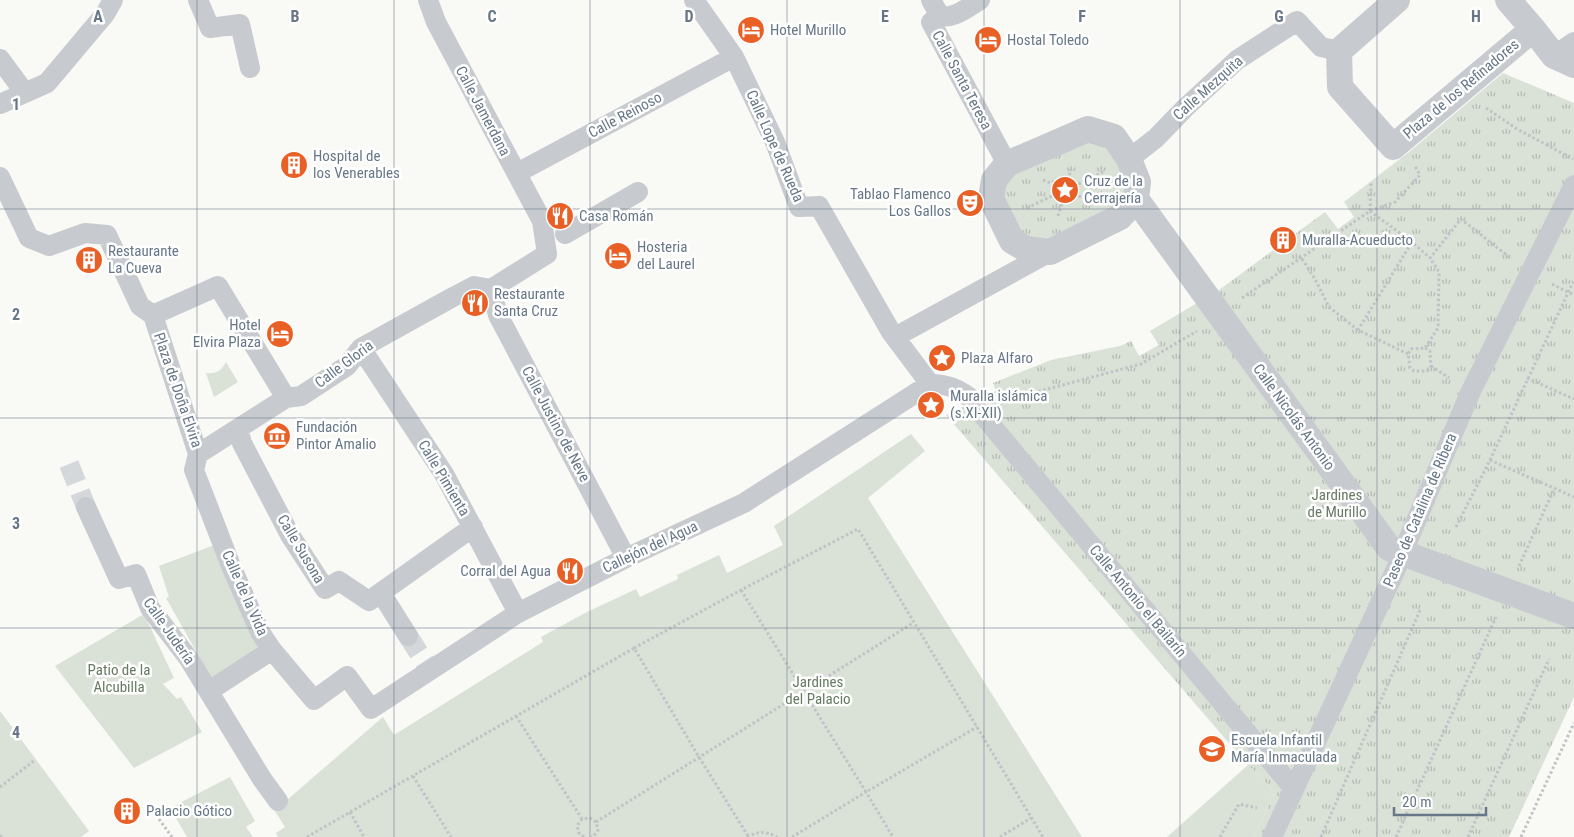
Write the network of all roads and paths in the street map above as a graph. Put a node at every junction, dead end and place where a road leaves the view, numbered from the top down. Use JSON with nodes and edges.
{"nodes":[{"id":1,"x":113,"y":0,"type":"edge"},
{"id":2,"x":198,"y":0,"type":"edge"},
{"id":3,"x":428,"y":0,"type":"edge"},
{"id":4,"x":694,"y":0,"type":"edge"},
{"id":5,"x":980,"y":0,"type":"edge"},
{"id":6,"x":1397,"y":0,"type":"edge"},
{"id":7,"x":1508,"y":0,"type":"edge"},
{"id":8,"x":935,"y":8,"type":"edge"},
{"id":9,"x":1533,"y":29,"type":"junction"},
{"id":10,"x":1339,"y":51,"type":"junction"},
{"id":11,"x":1567,"y":54,"type":"edge"},
{"id":12,"x":734,"y":57,"type":"junction"},
{"id":13,"x":0,"y":59,"type":"edge"},
{"id":14,"x":250,"y":68,"type":"dead end"},
{"id":15,"x":1462,"y":88,"type":"junction"},
{"id":16,"x":25,"y":93,"type":"junction"},
{"id":17,"x":0,"y":104,"type":"edge"},
{"id":18,"x":1129,"y":160,"type":"junction"},
{"id":19,"x":1574,"y":160,"type":"edge"},
{"id":20,"x":1072,"y":162,"type":"dead end"},
{"id":21,"x":1007,"y":164,"type":"junction"},
{"id":22,"x":1104,"y":171,"type":"dead end"},
{"id":23,"x":516,"y":173,"type":"junction"},
{"id":24,"x":1420,"y":175,"type":"dead end"},
{"id":25,"x":0,"y":177,"type":"edge"},
{"id":26,"x":1038,"y":178,"type":"dead end"},
{"id":27,"x":1068,"y":180,"type":"junction"},
{"id":28,"x":1371,"y":182,"type":"dead end"},
{"id":29,"x":1056,"y":185,"type":"junction"},
{"id":30,"x":1574,"y":185,"type":"edge"},
{"id":31,"x":1074,"y":186,"type":"junction"},
{"id":32,"x":638,"y":192,"type":"dead end"},
{"id":33,"x":1056,"y":194,"type":"junction"},
{"id":34,"x":1074,"y":194,"type":"junction"},
{"id":35,"x":1136,"y":199,"type":"junction"},
{"id":36,"x":1062,"y":200,"type":"junction"},
{"id":37,"x":1091,"y":201,"type":"dead end"},
{"id":38,"x":1026,"y":209,"type":"dead end"},
{"id":39,"x":1370,"y":211,"type":"junction"},
{"id":40,"x":1057,"y":217,"type":"dead end"},
{"id":41,"x":565,"y":234,"type":"dead end"},
{"id":42,"x":1412,"y":242,"type":"junction"},
{"id":43,"x":1050,"y":252,"type":"junction"},
{"id":44,"x":1430,"y":258,"type":"junction"},
{"id":45,"x":1302,"y":259,"type":"junction"},
{"id":46,"x":1530,"y":273,"type":"junction"},
{"id":47,"x":1574,"y":280,"type":"edge"},
{"id":48,"x":491,"y":289,"type":"junction"},
{"id":49,"x":1568,"y":292,"type":"junction"},
{"id":50,"x":1574,"y":295,"type":"edge"},
{"id":51,"x":1218,"y":312,"type":"junction"},
{"id":52,"x":153,"y":315,"type":"junction"},
{"id":53,"x":1358,"y":330,"type":"junction"},
{"id":54,"x":893,"y":334,"type":"junction"},
{"id":55,"x":361,"y":348,"type":"junction"},
{"id":56,"x":1425,"y":348,"type":"junction"},
{"id":57,"x":1408,"y":354,"type":"junction"},
{"id":58,"x":1527,"y":378,"type":"junction"},
{"id":59,"x":930,"y":384,"type":"junction"},
{"id":60,"x":286,"y":398,"type":"junction"},
{"id":61,"x":1574,"y":399,"type":"edge"},
{"id":62,"x":978,"y":407,"type":"junction"},
{"id":63,"x":238,"y":429,"type":"junction"},
{"id":64,"x":198,"y":454,"type":"junction"},
{"id":65,"x":1490,"y":460,"type":"junction"},
{"id":66,"x":1554,"y":489,"type":"junction"},
{"id":67,"x":1574,"y":497,"type":"edge"},
{"id":68,"x":86,"y":507,"type":"tunnel mouth"},
{"id":69,"x":473,"y":527,"type":"junction"},
{"id":70,"x":1456,"y":527,"type":"dead end"},
{"id":71,"x":1403,"y":553,"type":"junction"},
{"id":72,"x":626,"y":558,"type":"junction"},
{"id":73,"x":741,"y":590,"type":"junction"},
{"id":74,"x":1508,"y":592,"type":"junction"},
{"id":75,"x":381,"y":593,"type":"junction"},
{"id":76,"x":1421,"y":608,"type":"dead end"},
{"id":77,"x":518,"y":613,"type":"junction"},
{"id":78,"x":1574,"y":616,"type":"edge"},
{"id":79,"x":913,"y":622,"type":"junction"},
{"id":80,"x":408,"y":636,"type":"tunnel mouth"},
{"id":81,"x":634,"y":648,"type":"junction"},
{"id":82,"x":272,"y":650,"type":"junction"},
{"id":83,"x":1549,"y":658,"type":"dead end"},
{"id":84,"x":209,"y":691,"type":"junction"},
{"id":85,"x":804,"y":691,"type":"junction"},
{"id":86,"x":371,"y":710,"type":"joint"},
{"id":87,"x":516,"y":716,"type":"junction"},
{"id":88,"x":1574,"y":723,"type":"edge"},
{"id":89,"x":977,"y":728,"type":"junction"},
{"id":90,"x":699,"y":757,"type":"junction"},
{"id":91,"x":35,"y":760,"type":"dead end"},
{"id":92,"x":413,"y":776,"type":"junction"},
{"id":93,"x":0,"y":787,"type":"edge"},
{"id":94,"x":1294,"y":789,"type":"junction"},
{"id":95,"x":866,"y":792,"type":"junction"},
{"id":96,"x":278,"y":800,"type":"dead end"},
{"id":97,"x":350,"y":812,"type":"junction"},
{"id":98,"x":1283,"y":812,"type":"junction"},
{"id":99,"x":156,"y":815,"type":"dead end"},
{"id":100,"x":1031,"y":818,"type":"junction"},
{"id":101,"x":582,"y":819,"type":"junction"},
{"id":102,"x":596,"y":822,"type":"junction"},
{"id":103,"x":579,"y":834,"type":"junction"},
{"id":104,"x":747,"y":836,"type":"edge"},
{"id":105,"x":172,"y":837,"type":"edge"},
{"id":106,"x":307,"y":837,"type":"edge"},
{"id":107,"x":364,"y":837,"type":"edge"},
{"id":108,"x":451,"y":837,"type":"edge"},
{"id":109,"x":573,"y":837,"type":"edge"},
{"id":110,"x":584,"y":837,"type":"edge"},
{"id":111,"x":593,"y":837,"type":"edge"},
{"id":112,"x":777,"y":837,"type":"edge"},
{"id":113,"x":792,"y":837,"type":"edge"},
{"id":114,"x":893,"y":837,"type":"edge"},
{"id":115,"x":1000,"y":837,"type":"edge"},
{"id":116,"x":1043,"y":837,"type":"edge"},
{"id":117,"x":1220,"y":837,"type":"edge"},
{"id":118,"x":1272,"y":837,"type":"edge"},
{"id":119,"x":1321,"y":837,"type":"edge"},
{"id":120,"x":1396,"y":837,"type":"edge"},
{"id":121,"x":1468,"y":837,"type":"edge"},
{"id":122,"x":1522,"y":837,"type":"edge"}],
"edges":[{"from":1,"to":16,"type":"street"},
{"from":2,"to":14,"type":"street"},
{"from":3,"to":23,"type":"street","name":"Calle Jamerdana"},
{"from":4,"to":12,"type":"street","name":"Calle Lope de Rueda"},
{"from":5,"to":8,"type":"street"},
{"from":6,"to":10,"type":"street"},
{"from":7,"to":9,"type":"street","name":"Plaza de los Refinadores"},
{"from":8,"to":21,"type":"street","name":"Calle Santa Teresa"},
{"from":9,"to":11,"type":"street"},
{"from":9,"to":15,"type":"street","name":"Plaza de los Refinadores"},
{"from":10,"to":15,"type":"street","name":"Plaza de los Refinadores"},
{"from":10,"to":18,"type":"street","name":"Calle Mezquita"},
{"from":12,"to":23,"type":"street","name":"Calle Reinoso"},
{"from":12,"to":54,"type":"street","name":"Calle Lope de Rueda"},
{"from":13,"to":16,"type":"street"},
{"from":15,"to":19,"type":"path"},
{"from":16,"to":17,"type":"street"},
{"from":18,"to":21,"type":"street"},
{"from":18,"to":35,"type":"street"},
{"from":20,"to":27,"type":"path"},
{"from":21,"to":43,"type":"street"},
{"from":22,"to":31,"type":"path"},
{"from":23,"to":48,"type":"street","name":"Calle Jamerdana"},
{"from":24,"to":39,"type":"path"},
{"from":25,"to":52,"type":"street"},
{"from":26,"to":29,"type":"path"},
{"from":27,"to":29,"type":"path"},
{"from":27,"to":31,"type":"path"},
{"from":28,"to":39,"type":"path"},
{"from":29,"to":33,"type":"path"},
{"from":30,"to":46,"type":"street","name":"Paseo de Catalina de Ribera"},
{"from":31,"to":34,"type":"path"},
{"from":32,"to":41,"type":"street"},
{"from":33,"to":36,"type":"path"},
{"from":33,"to":38,"type":"path"},
{"from":34,"to":36,"type":"path"},
{"from":34,"to":37,"type":"path"},
{"from":35,"to":43,"type":"street"},
{"from":35,"to":51,"type":"street","name":"Calle Nicolás Antonio"},
{"from":36,"to":40,"type":"path"},
{"from":39,"to":42,"type":"path"},
{"from":39,"to":45,"type":"path"},
{"from":42,"to":44,"type":"path"},
{"from":42,"to":53,"type":"path"},
{"from":43,"to":54,"type":"street"},
{"from":44,"to":46,"type":"path"},
{"from":44,"to":56,"type":"path"},
{"from":45,"to":51,"type":"path"},
{"from":45,"to":53,"type":"path"},
{"from":46,"to":49,"type":"path"},
{"from":46,"to":71,"type":"street","name":"Paseo de Catalina de Ribera"},
{"from":47,"to":49,"type":"path"},
{"from":48,"to":55,"type":"street","name":"Calle Gloria"},
{"from":48,"to":72,"type":"street","name":"Calle Justino de Neve"},
{"from":49,"to":50,"type":"path"},
{"from":49,"to":58,"type":"path"},
{"from":51,"to":62,"type":"path"},
{"from":51,"to":71,"type":"street","name":"Calle Nicolás Antonio"},
{"from":52,"to":60,"type":"street","name":"Plaza de Doña Elvira"},
{"from":52,"to":64,"type":"street","name":"Plaza de Doña Elvira"},
{"from":53,"to":57,"type":"path"},
{"from":54,"to":59,"type":"street"},
{"from":55,"to":60,"type":"street","name":"Calle Gloria"},
{"from":55,"to":69,"type":"street","name":"Calle Pimienta"},
{"from":56,"to":57,"type":"path"},
{"from":56,"to":57,"type":"path"},
{"from":58,"to":61,"type":"path"},
{"from":58,"to":65,"type":"path"},
{"from":59,"to":62,"type":"street"},
{"from":59,"to":72,"type":"street","name":"Callejón del Agua"},
{"from":60,"to":63,"type":"street","name":"Plaza de Doña Elvira"},
{"from":62,"to":94,"type":"street","name":"Calle Antonio el Bailarín"},
{"from":63,"to":64,"type":"street","name":"Plaza de Doña Elvira"},
{"from":63,"to":75,"type":"street","name":"Calle Susona"},
{"from":64,"to":82,"type":"street","name":"Calle de la Vida"},
{"from":65,"to":66,"type":"path"},
{"from":65,"to":70,"type":"path"},
{"from":66,"to":67,"type":"path"},
{"from":66,"to":74,"type":"path"},
{"from":68,"to":84,"type":"street","name":"Calle Judería"},
{"from":69,"to":75,"type":"street","name":"Calle Susona"},
{"from":69,"to":77,"type":"street","name":"Calle Pimienta"},
{"from":71,"to":74,"type":"street","name":"Calle Nicolás Antonio"},
{"from":71,"to":94,"type":"street","name":"Paseo de Catalina de Ribera"},
{"from":72,"to":77,"type":"street","name":"Callejón del Agua"},
{"from":73,"to":79,"type":"path"},
{"from":73,"to":81,"type":"path"},
{"from":73,"to":85,"type":"path"},
{"from":74,"to":78,"type":"street","name":"Calle Nicolás Antonio"},
{"from":74,"to":120,"type":"path"},
{"from":75,"to":80,"type":"street"},
{"from":76,"to":119,"type":"path"},
{"from":77,"to":86,"type":"street","name":"Callejón del Agua"},
{"from":79,"to":85,"type":"path"},
{"from":79,"to":89,"type":"path"},
{"from":81,"to":87,"type":"path"},
{"from":81,"to":90,"type":"path"},
{"from":82,"to":84,"type":"street"},
{"from":82,"to":86,"type":"street","name":"Calle de la Vida"},
{"from":83,"to":121,"type":"path"},
{"from":84,"to":96,"type":"street","name":"Calle Judería"},
{"from":85,"to":90,"type":"path"},
{"from":85,"to":95,"type":"path"},
{"from":87,"to":92,"type":"path"},
{"from":87,"to":101,"type":"path"},
{"from":88,"to":122,"type":"path"},
{"from":89,"to":95,"type":"path"},
{"from":89,"to":100,"type":"path"},
{"from":90,"to":102,"type":"path"},
{"from":90,"to":104,"type":"path"},
{"from":91,"to":93,"type":"path"},
{"from":92,"to":97,"type":"path"},
{"from":92,"to":108,"type":"path"},
{"from":94,"to":98,"type":"street","name":"Paseo de Catalina de Ribera"},
{"from":95,"to":113,"type":"path"},
{"from":95,"to":114,"type":"path"},
{"from":97,"to":106,"type":"path"},
{"from":97,"to":107,"type":"path"},
{"from":98,"to":117,"type":"path"},
{"from":98,"to":118,"type":"street","name":"Paseo de Catalina de Ribera"},
{"from":99,"to":105,"type":"path"},
{"from":100,"to":115,"type":"path"},
{"from":100,"to":116,"type":"path"},
{"from":101,"to":102,"type":"path"},
{"from":101,"to":103,"type":"path"},
{"from":102,"to":111,"type":"path"},
{"from":103,"to":109,"type":"path"},
{"from":103,"to":110,"type":"path"},
{"from":104,"to":112,"type":"path"}]}
